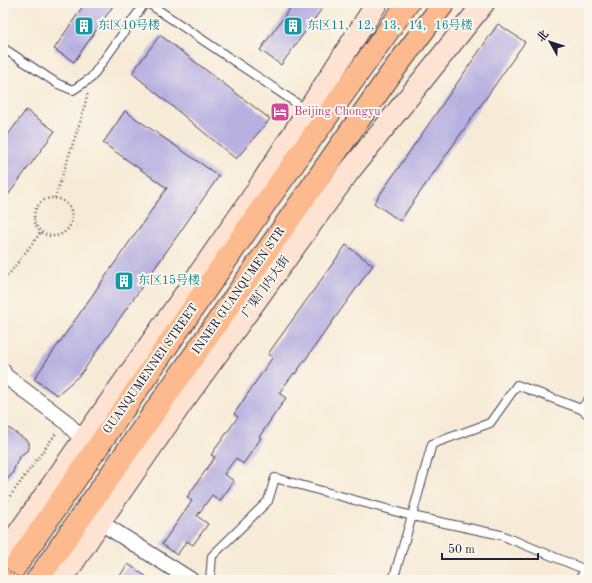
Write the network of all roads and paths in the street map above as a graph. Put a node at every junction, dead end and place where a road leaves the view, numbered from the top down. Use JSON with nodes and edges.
{"nodes":[{"id":1,"x":147,"y":3,"type":"edge"},
{"id":2,"x":377,"y":3,"type":"edge"},
{"id":3,"x":408,"y":3,"type":"edge"},
{"id":4,"x":444,"y":3,"type":"edge"},
{"id":5,"x":484,"y":3,"type":"edge"},
{"id":6,"x":3,"y":48,"type":"edge"},
{"id":7,"x":91,"y":78,"type":"junction"},
{"id":8,"x":308,"y":111,"type":"junction"},
{"id":9,"x":55,"y":198,"type":"junction"},
{"id":10,"x":41,"y":232,"type":"junction"},
{"id":11,"x":3,"y":282,"type":"edge"},
{"id":12,"x":3,"y":371,"type":"edge"},
{"id":13,"x":589,"y":399,"type":"edge"},
{"id":14,"x":581,"y":409,"type":"junction"},
{"id":15,"x":589,"y":415,"type":"edge"},
{"id":16,"x":65,"y":421,"type":"junction"},
{"id":17,"x":83,"y":440,"type":"junction"},
{"id":18,"x":3,"y":506,"type":"edge"},
{"id":19,"x":412,"y":516,"type":"junction"},
{"id":20,"x":100,"y":522,"type":"junction"},
{"id":21,"x":3,"y":555,"type":"edge"},
{"id":22,"x":3,"y":567,"type":"edge"},
{"id":23,"x":587,"y":569,"type":"edge"},
{"id":24,"x":6,"y":580,"type":"edge"},
{"id":25,"x":22,"y":580,"type":"edge"},
{"id":26,"x":37,"y":580,"type":"edge"},
{"id":27,"x":62,"y":580,"type":"edge"},
{"id":28,"x":191,"y":580,"type":"edge"},
{"id":29,"x":210,"y":580,"type":"edge"},
{"id":30,"x":393,"y":580,"type":"edge"},
{"id":31,"x":578,"y":580,"type":"edge"}],
"edges":[{"from":1,"to":7,"type":"lane"},
{"from":1,"to":8,"type":"lane"},
{"from":2,"to":8,"type":"street"},
{"from":3,"to":24,"type":"main road","name":"GUANQUMENNEI STREET"},
{"from":4,"to":26,"type":"main road","name":"INNER GUANQUMEN STR"},
{"from":5,"to":20,"type":"street","name":"广渠门内大街"},
{"from":6,"to":7,"type":"lane"},
{"from":7,"to":9,"type":"path"},
{"from":8,"to":17,"type":"street"},
{"from":9,"to":10,"type":"path"},
{"from":9,"to":10,"type":"path"},
{"from":10,"to":11,"type":"path"},
{"from":12,"to":16,"type":"street"},
{"from":13,"to":14,"type":"lane"},
{"from":14,"to":15,"type":"lane"},
{"from":14,"to":19,"type":"lane"},
{"from":16,"to":17,"type":"street"},
{"from":16,"to":18,"type":"path"},
{"from":17,"to":21,"type":"street"},
{"from":19,"to":23,"type":"lane"},
{"from":19,"to":29,"type":"lane"},
{"from":19,"to":30,"type":"lane"},
{"from":20,"to":27,"type":"street","name":"广渠门内大街"},
{"from":20,"to":28,"type":"street"},
{"from":22,"to":25,"type":"path","bridge":true},
{"from":23,"to":31,"type":"lane"}]}
